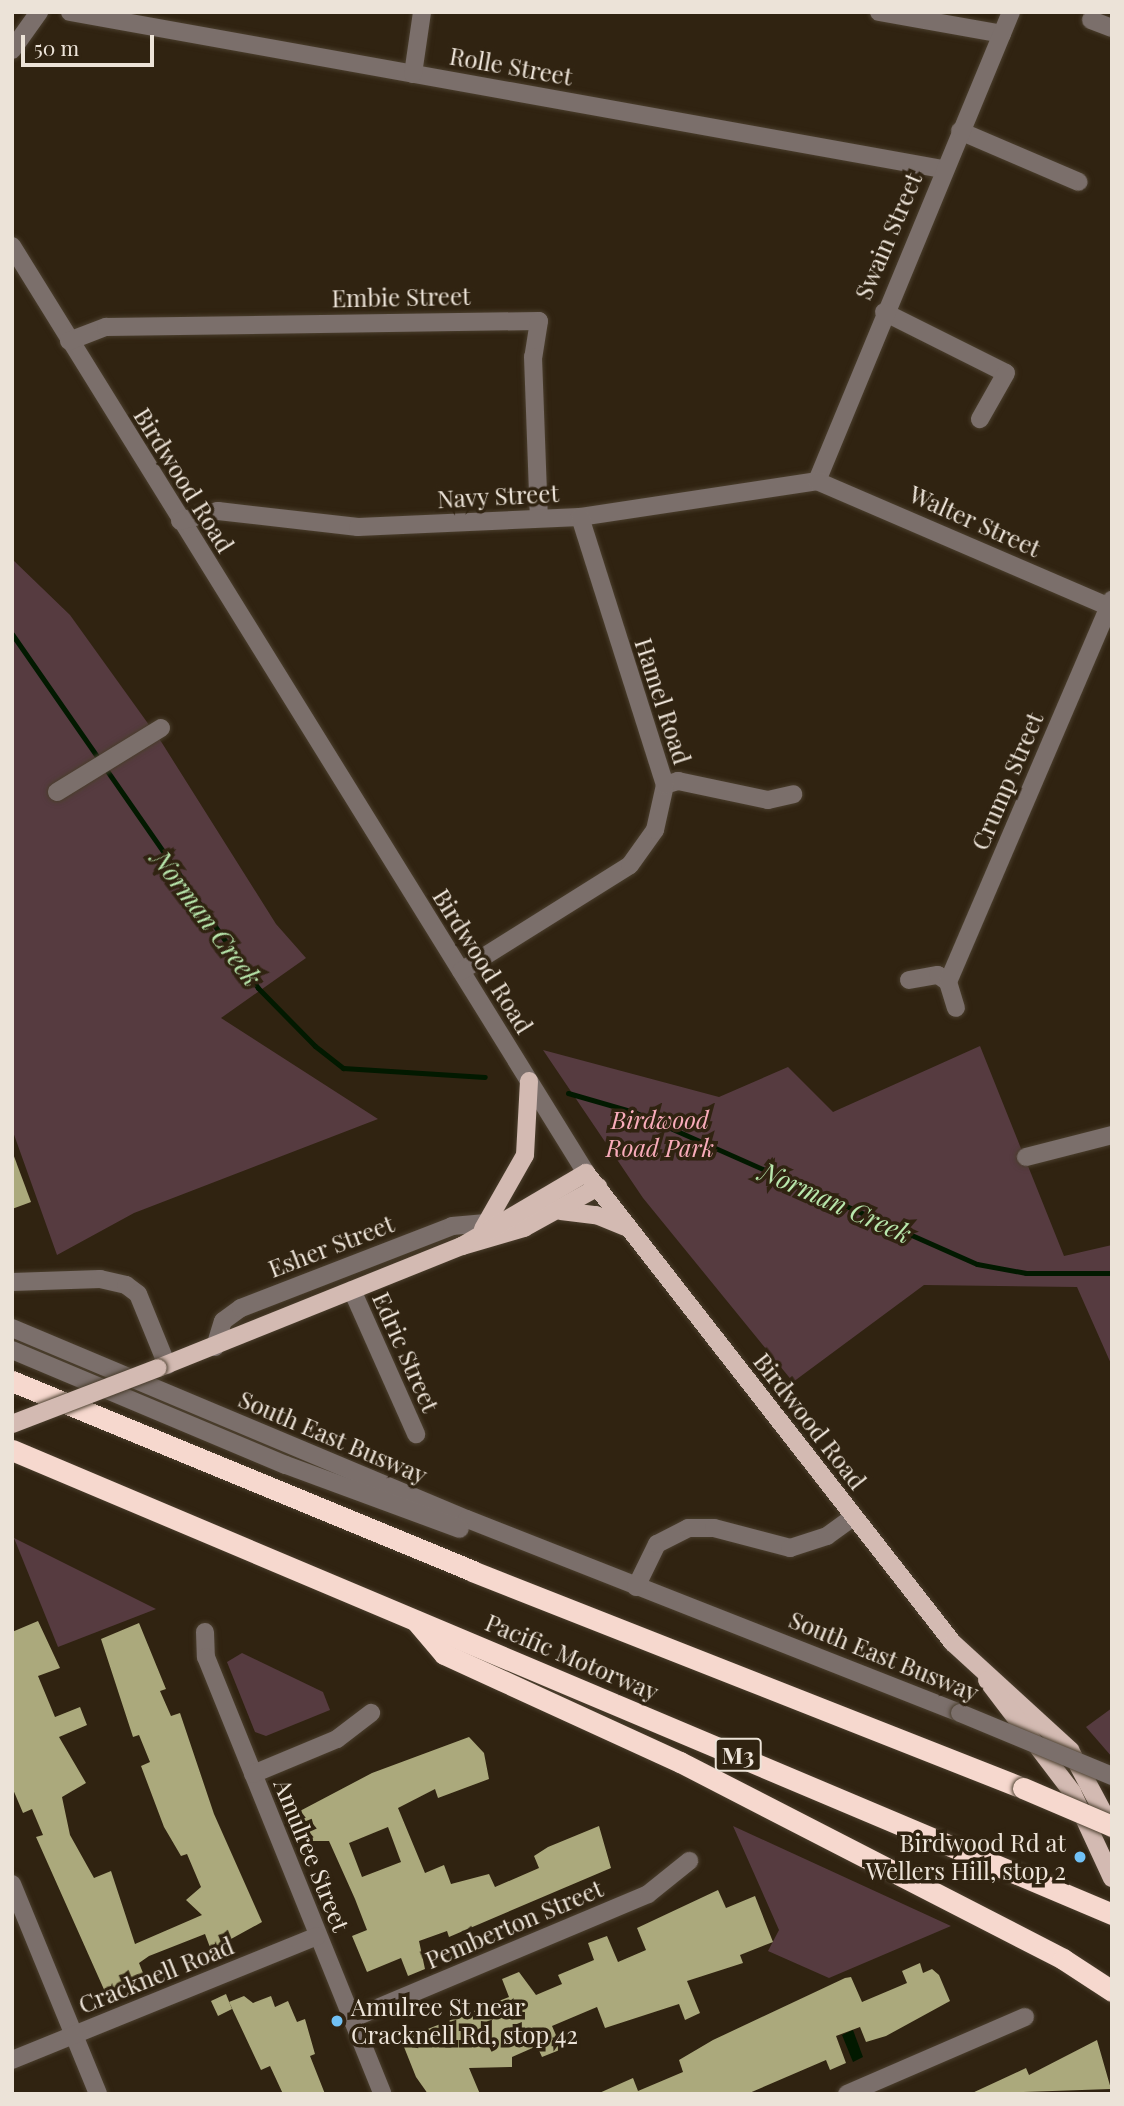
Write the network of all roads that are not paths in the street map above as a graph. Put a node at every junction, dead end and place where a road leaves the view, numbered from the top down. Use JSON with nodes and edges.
{"nodes":[{"id":1,"x":39,"y":12,"type":"edge"},
{"id":2,"x":70,"y":12,"type":"edge"},
{"id":3,"x":422,"y":12,"type":"edge"},
{"id":4,"x":879,"y":12,"type":"edge"},
{"id":5,"x":1011,"y":12,"type":"edge"},
{"id":6,"x":1091,"y":20,"type":"dead end"},
{"id":7,"x":1112,"y":28,"type":"edge"},
{"id":8,"x":1002,"y":34,"type":"junction"},
{"id":9,"x":12,"y":50,"type":"edge"},
{"id":10,"x":413,"y":74,"type":"junction"},
{"id":11,"x":960,"y":131,"type":"junction"},
{"id":12,"x":943,"y":169,"type":"junction"},
{"id":13,"x":1079,"y":182,"type":"dead end"},
{"id":14,"x":15,"y":258,"type":"edge"},
{"id":15,"x":884,"y":312,"type":"junction"},
{"id":16,"x":69,"y":341,"type":"junction"},
{"id":17,"x":980,"y":419,"type":"dead end"},
{"id":18,"x":817,"y":481,"type":"junction"},
{"id":19,"x":580,"y":517,"type":"junction"},
{"id":20,"x":538,"y":518,"type":"junction"},
{"id":21,"x":180,"y":521,"type":"junction"},
{"id":22,"x":1111,"y":605,"type":"edge"},
{"id":23,"x":161,"y":727,"type":"dead end"},
{"id":24,"x":665,"y":785,"type":"junction"},
{"id":25,"x":57,"y":792,"type":"dead end"},
{"id":26,"x":793,"y":794,"type":"dead end"},
{"id":27,"x":461,"y":971,"type":"junction"},
{"id":28,"x":909,"y":980,"type":"dead end"},
{"id":29,"x":948,"y":982,"type":"junction"},
{"id":30,"x":957,"y":1008,"type":"dead end"},
{"id":31,"x":529,"y":1082,"type":"junction"},
{"id":32,"x":1112,"y":1135,"type":"edge"},
{"id":33,"x":1026,"y":1157,"type":"dead end"},
{"id":34,"x":592,"y":1180,"type":"junction"},
{"id":35,"x":561,"y":1211,"type":"junction"},
{"id":36,"x":483,"y":1227,"type":"junction"},
{"id":37,"x":633,"y":1234,"type":"junction"},
{"id":38,"x":462,"y":1246,"type":"junction"},
{"id":39,"x":12,"y":1282,"type":"edge"},
{"id":40,"x":352,"y":1290,"type":"junction"},
{"id":41,"x":12,"y":1328,"type":"edge"},
{"id":42,"x":215,"y":1347,"type":"junction"},
{"id":43,"x":12,"y":1349,"type":"edge"},
{"id":44,"x":162,"y":1367,"type":"junction"},
{"id":45,"x":12,"y":1381,"type":"edge"},
{"id":46,"x":12,"y":1424,"type":"edge"},
{"id":47,"x":416,"y":1434,"type":"dead end"},
{"id":48,"x":12,"y":1450,"type":"edge"},
{"id":49,"x":853,"y":1517,"type":"junction"},
{"id":50,"x":636,"y":1587,"type":"junction"},
{"id":51,"x":415,"y":1619,"type":"junction"},
{"id":52,"x":205,"y":1632,"type":"dead end"},
{"id":53,"x":972,"y":1661,"type":"junction"},
{"id":54,"x":371,"y":1713,"type":"dead end"},
{"id":55,"x":253,"y":1774,"type":"junction"},
{"id":56,"x":1112,"y":1776,"type":"edge"},
{"id":57,"x":1112,"y":1828,"type":"edge"},
{"id":58,"x":689,"y":1861,"type":"dead end"},
{"id":59,"x":1112,"y":1878,"type":"edge"},
{"id":60,"x":12,"y":1884,"type":"edge"},
{"id":61,"x":1112,"y":1913,"type":"edge"},
{"id":62,"x":317,"y":1936,"type":"junction"},
{"id":63,"x":1108,"y":1984,"type":"edge"},
{"id":64,"x":1025,"y":2017,"type":"dead end"},
{"id":65,"x":351,"y":2020,"type":"junction"},
{"id":66,"x":74,"y":2034,"type":"junction"},
{"id":67,"x":12,"y":2060,"type":"edge"},
{"id":68,"x":98,"y":2094,"type":"edge"},
{"id":69,"x":383,"y":2094,"type":"edge"},
{"id":70,"x":847,"y":2094,"type":"edge"}],
"edges":[{"from":1,"to":9,"type":"street"},
{"from":2,"to":10,"type":"street","name":"Rolle Street"},
{"from":3,"to":10,"type":"street"},
{"from":4,"to":8,"type":"street"},
{"from":5,"to":8,"type":"street","name":"Swain Street"},
{"from":6,"to":7,"type":"street"},
{"from":8,"to":11,"type":"street","name":"Swain Street"},
{"from":10,"to":12,"type":"street","name":"Rolle Street"},
{"from":11,"to":12,"type":"street","name":"Swain Street"},
{"from":11,"to":13,"type":"street"},
{"from":12,"to":15,"type":"street","name":"Swain Street"},
{"from":14,"to":16,"type":"street","name":"Birdwood Road"},
{"from":15,"to":17,"type":"street"},
{"from":15,"to":18,"type":"street","name":"Swain Street"},
{"from":16,"to":20,"type":"street","name":"Embie Street"},
{"from":16,"to":21,"type":"street","name":"Birdwood Road"},
{"from":18,"to":19,"type":"street","name":"Navy Street"},
{"from":18,"to":22,"type":"street","name":"Walter Street"},
{"from":19,"to":20,"type":"street","name":"Navy Street"},
{"from":19,"to":24,"type":"street","name":"Hamel Road"},
{"from":20,"to":21,"type":"street","name":"Navy Street"},
{"from":21,"to":27,"type":"street","name":"Birdwood Road"},
{"from":22,"to":29,"type":"street","name":"Crump Street"},
{"from":23,"to":25,"type":"street"},
{"from":24,"to":26,"type":"street"},
{"from":24,"to":27,"type":"street","name":"Hamel Road"},
{"from":27,"to":31,"type":"street","name":"Birdwood Road"},
{"from":28,"to":29,"type":"street"},
{"from":29,"to":30,"type":"street"},
{"from":31,"to":34,"type":"street","name":"Birdwood Road"},
{"from":31,"to":36,"type":"main road"},
{"from":32,"to":33,"type":"street"},
{"from":34,"to":35,"type":"main road","name":"Esher Street"},
{"from":34,"to":36,"type":"main road","name":"Esher Street"},
{"from":34,"to":37,"type":"main road","name":"Birdwood Road"},
{"from":35,"to":37,"type":"main road"},
{"from":35,"to":38,"type":"main road","name":"Esher Street"},
{"from":36,"to":38,"type":"main road","name":"Esher Street"},
{"from":36,"to":42,"type":"street","name":"Esher Street"},
{"from":37,"to":49,"type":"main road","name":"Birdwood Road"},
{"from":38,"to":40,"type":"main road","name":"Esher Street"},
{"from":39,"to":44,"type":"street"},
{"from":40,"to":42,"type":"main road","name":"Esher Street"},
{"from":40,"to":47,"type":"street","name":"Edric Street"},
{"from":41,"to":50,"type":"street","name":"South East Busway"},
{"from":42,"to":44,"type":"main road","name":"Esher Street"},
{"from":43,"to":50,"type":"street","name":"South East Busway"},
{"from":44,"to":46,"type":"main road","name":"Esher Street","bridge":true},
{"from":45,"to":57,"type":"highway","name":"Pacific Motorway","bridge":true},
{"from":48,"to":51,"type":"highway","name":"Pacific Motorway","number":"M3"},
{"from":49,"to":50,"type":"street"},
{"from":49,"to":53,"type":"main road","name":"Birdwood Road"},
{"from":50,"to":56,"type":"street","name":"South East Busway","bridge":true},
{"from":51,"to":61,"type":"highway","name":"Pacific Motorway","number":"M3"},
{"from":51,"to":63,"type":"highway"},
{"from":52,"to":55,"type":"street","name":"Amulree Street"},
{"from":53,"to":57,"type":"main road","name":"Birdwood Road"},
{"from":53,"to":59,"type":"main road","name":"Birdwood Road"},
{"from":54,"to":55,"type":"street"},
{"from":55,"to":62,"type":"street","name":"Amulree Street"},
{"from":58,"to":65,"type":"street","name":"Pemberton Street"},
{"from":60,"to":66,"type":"street"},
{"from":62,"to":65,"type":"street","name":"Amulree Street"},
{"from":62,"to":66,"type":"street","name":"Cracknell Road"},
{"from":64,"to":70,"type":"street"},
{"from":65,"to":69,"type":"street","name":"Amulree Street"},
{"from":66,"to":67,"type":"street","name":"Cracknell Road"},
{"from":66,"to":68,"type":"street"}]}
